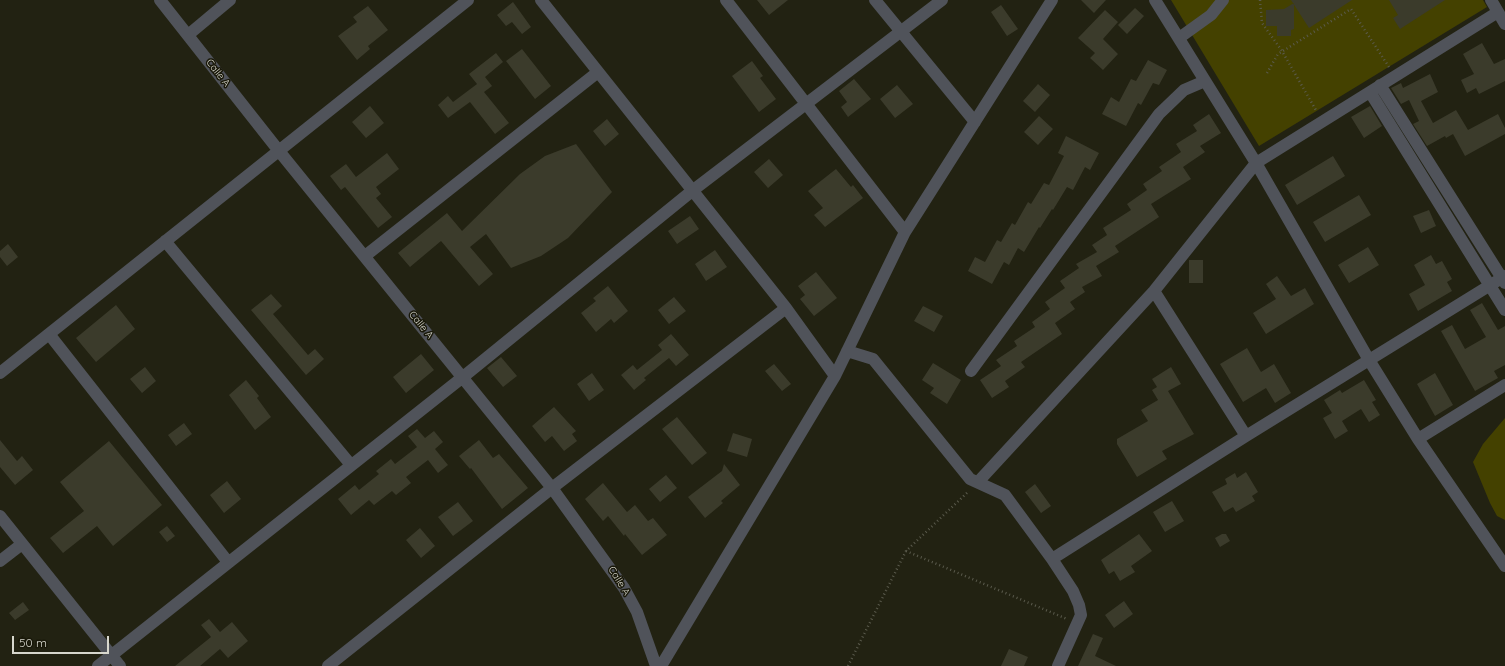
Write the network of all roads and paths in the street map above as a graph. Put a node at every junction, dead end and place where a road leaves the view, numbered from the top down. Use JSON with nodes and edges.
{"nodes":[{"id":1,"x":160,"y":0,"type":"edge"},
{"id":2,"x":230,"y":0,"type":"edge"},
{"id":3,"x":468,"y":0,"type":"edge"},
{"id":4,"x":541,"y":0,"type":"edge"},
{"id":5,"x":726,"y":0,"type":"edge"},
{"id":6,"x":875,"y":0,"type":"edge"},
{"id":7,"x":942,"y":0,"type":"edge"},
{"id":8,"x":1052,"y":0,"type":"edge"},
{"id":9,"x":1155,"y":0,"type":"edge"},
{"id":10,"x":1223,"y":0,"type":"edge"},
{"id":11,"x":1260,"y":0,"type":"edge"},
{"id":12,"x":1491,"y":0,"type":"edge"},
{"id":13,"x":1498,"y":12,"type":"junction"},
{"id":14,"x":1332,"y":16,"type":"dead end"},
{"id":15,"x":1335,"y":19,"type":"junction"},
{"id":16,"x":1505,"y":24,"type":"edge"},
{"id":17,"x":901,"y":32,"type":"junction"},
{"id":18,"x":188,"y":35,"type":"junction"},
{"id":19,"x":1179,"y":38,"type":"junction"},
{"id":20,"x":1282,"y":51,"type":"junction"},
{"id":21,"x":598,"y":72,"type":"junction"},
{"id":22,"x":1268,"y":73,"type":"dead end"},
{"id":23,"x":1396,"y":76,"type":"junction"},
{"id":24,"x":1205,"y":81,"type":"junction"},
{"id":25,"x":1375,"y":88,"type":"junction"},
{"id":26,"x":806,"y":104,"type":"junction"},
{"id":27,"x":1323,"y":121,"type":"junction"},
{"id":28,"x":975,"y":122,"type":"junction"},
{"id":29,"x":279,"y":150,"type":"junction"},
{"id":30,"x":1256,"y":163,"type":"junction"},
{"id":31,"x":692,"y":191,"type":"junction"},
{"id":32,"x":905,"y":232,"type":"junction"},
{"id":33,"x":165,"y":241,"type":"junction"},
{"id":34,"x":365,"y":256,"type":"junction"},
{"id":35,"x":1504,"y":279,"type":"edge"},
{"id":36,"x":1490,"y":286,"type":"junction"},
{"id":37,"x":1154,"y":291,"type":"junction"},
{"id":38,"x":786,"y":308,"type":"junction"},
{"id":39,"x":1505,"y":310,"type":"edge"},
{"id":40,"x":49,"y":334,"type":"junction"},
{"id":41,"x":847,"y":351,"type":"junction"},
{"id":42,"x":1369,"y":360,"type":"junction"},
{"id":43,"x":971,"y":370,"type":"dead end"},
{"id":44,"x":0,"y":373,"type":"edge"},
{"id":45,"x":835,"y":376,"type":"junction"},
{"id":46,"x":463,"y":377,"type":"junction"},
{"id":47,"x":1505,"y":385,"type":"edge"},
{"id":48,"x":1246,"y":436,"type":"junction"},
{"id":49,"x":1418,"y":439,"type":"junction"},
{"id":50,"x":351,"y":465,"type":"junction"},
{"id":51,"x":978,"y":482,"type":"junction"},
{"id":52,"x":552,"y":488,"type":"junction"},
{"id":53,"x":0,"y":516,"type":"edge"},
{"id":54,"x":22,"y":544,"type":"junction"},
{"id":55,"x":906,"y":551,"type":"junction"},
{"id":56,"x":1052,"y":559,"type":"junction"},
{"id":57,"x":0,"y":561,"type":"edge"},
{"id":58,"x":228,"y":562,"type":"junction"},
{"id":59,"x":1505,"y":565,"type":"edge"},
{"id":60,"x":1077,"y":623,"type":"junction"},
{"id":61,"x":111,"y":655,"type":"junction"},
{"id":62,"x":98,"y":666,"type":"edge"},
{"id":63,"x":120,"y":666,"type":"edge"},
{"id":64,"x":328,"y":666,"type":"edge"},
{"id":65,"x":656,"y":666,"type":"edge"},
{"id":66,"x":661,"y":666,"type":"edge"},
{"id":67,"x":848,"y":666,"type":"edge"},
{"id":68,"x":1058,"y":666,"type":"edge"}],
"edges":[{"from":1,"to":18,"type":"street","name":"Calle A"},
{"from":2,"to":18,"type":"street"},
{"from":3,"to":29,"type":"street"},
{"from":4,"to":21,"type":"street"},
{"from":5,"to":26,"type":"street"},
{"from":6,"to":17,"type":"street"},
{"from":7,"to":17,"type":"street"},
{"from":8,"to":28,"type":"street"},
{"from":9,"to":19,"type":"street"},
{"from":10,"to":19,"type":"street"},
{"from":11,"to":20,"type":"path"},
{"from":12,"to":13,"type":"street"},
{"from":13,"to":16,"type":"street"},
{"from":13,"to":23,"type":"street"},
{"from":14,"to":15,"type":"path"},
{"from":15,"to":20,"type":"path"},
{"from":15,"to":23,"type":"path"},
{"from":17,"to":26,"type":"street"},
{"from":17,"to":28,"type":"street"},
{"from":18,"to":29,"type":"street","name":"Calle A"},
{"from":19,"to":24,"type":"street"},
{"from":20,"to":22,"type":"path"},
{"from":20,"to":27,"type":"path"},
{"from":21,"to":31,"type":"street"},
{"from":21,"to":34,"type":"street"},
{"from":23,"to":25,"type":"street"},
{"from":24,"to":30,"type":"street"},
{"from":24,"to":43,"type":"street"},
{"from":25,"to":27,"type":"street"},
{"from":25,"to":35,"type":"street"},
{"from":25,"to":36,"type":"street"},
{"from":26,"to":31,"type":"street"},
{"from":26,"to":32,"type":"street"},
{"from":27,"to":30,"type":"street"},
{"from":28,"to":32,"type":"street"},
{"from":29,"to":33,"type":"street"},
{"from":29,"to":34,"type":"street","name":"Calle A"},
{"from":30,"to":37,"type":"street"},
{"from":30,"to":42,"type":"street"},
{"from":31,"to":38,"type":"street"},
{"from":31,"to":46,"type":"street"},
{"from":32,"to":41,"type":"street"},
{"from":33,"to":40,"type":"street"},
{"from":33,"to":50,"type":"street"},
{"from":34,"to":46,"type":"street","name":"Calle A"},
{"from":35,"to":36,"type":"street"},
{"from":36,"to":39,"type":"street"},
{"from":36,"to":42,"type":"street"},
{"from":37,"to":48,"type":"street"},
{"from":37,"to":51,"type":"street"},
{"from":38,"to":45,"type":"street"},
{"from":38,"to":52,"type":"street"},
{"from":40,"to":44,"type":"street"},
{"from":40,"to":58,"type":"street"},
{"from":41,"to":45,"type":"street"},
{"from":41,"to":51,"type":"street"},
{"from":42,"to":48,"type":"street"},
{"from":42,"to":49,"type":"street"},
{"from":45,"to":66,"type":"street"},
{"from":46,"to":50,"type":"street"},
{"from":46,"to":52,"type":"street","name":"Calle A"},
{"from":47,"to":49,"type":"street"},
{"from":48,"to":56,"type":"street"},
{"from":49,"to":59,"type":"street"},
{"from":50,"to":58,"type":"street"},
{"from":51,"to":55,"type":"path"},
{"from":51,"to":56,"type":"street"},
{"from":52,"to":64,"type":"street"},
{"from":52,"to":65,"type":"street","name":"Calle A"},
{"from":53,"to":54,"type":"street"},
{"from":54,"to":57,"type":"street"},
{"from":54,"to":61,"type":"street"},
{"from":55,"to":60,"type":"path"},
{"from":55,"to":67,"type":"path"},
{"from":56,"to":60,"type":"street"},
{"from":58,"to":61,"type":"street"},
{"from":60,"to":68,"type":"street"},
{"from":61,"to":62,"type":"street"},
{"from":61,"to":63,"type":"street"}]}
